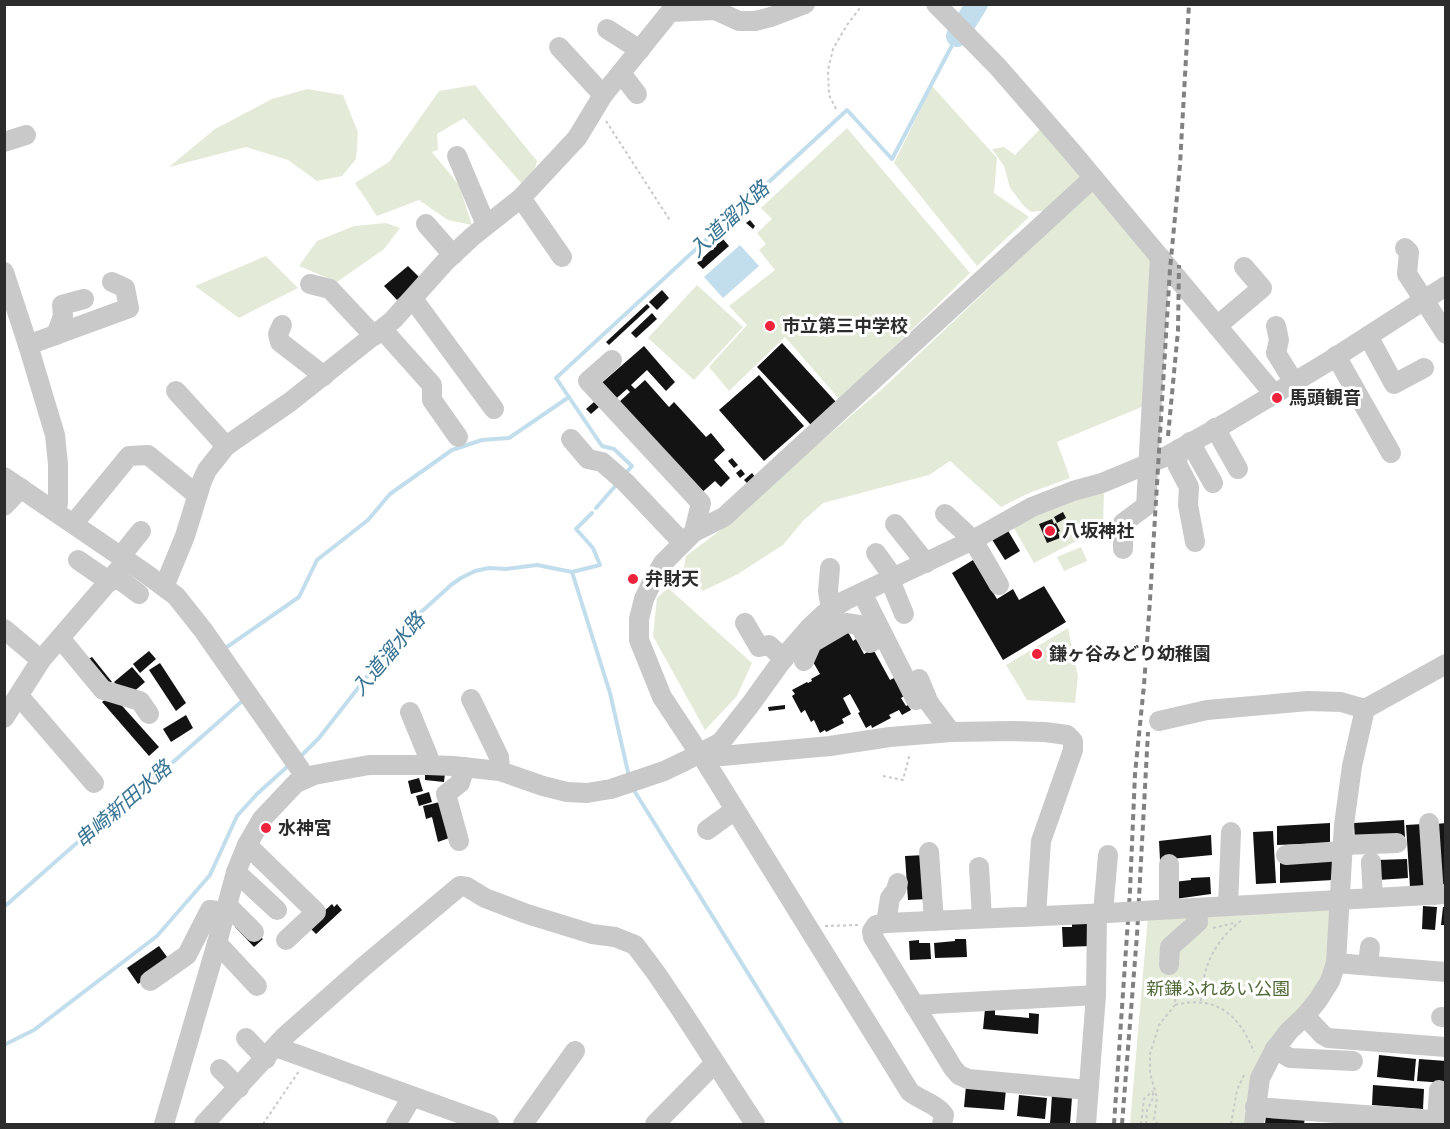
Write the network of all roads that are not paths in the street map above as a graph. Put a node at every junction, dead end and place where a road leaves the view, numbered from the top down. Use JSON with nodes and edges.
{"nodes":[{"id":1,"x":805,"y":4,"type":"edge"},
{"id":2,"x":936,"y":4,"type":"edge"},
{"id":3,"x":607,"y":29,"type":"dead end"},
{"id":4,"x":559,"y":47,"type":"dead end"},
{"id":5,"x":640,"y":50,"type":"junction"},
{"id":6,"x":621,"y":73,"type":"junction"},
{"id":7,"x":637,"y":94,"type":"dead end"},
{"id":8,"x":600,"y":100,"type":"junction"},
{"id":9,"x":26,"y":135,"type":"dead end"},
{"id":10,"x":4,"y":142,"type":"edge"},
{"id":11,"x":457,"y":156,"type":"dead end"},
{"id":12,"x":1093,"y":178,"type":"junction"},
{"id":13,"x":521,"y":198,"type":"junction"},
{"id":14,"x":426,"y":224,"type":"dead end"},
{"id":15,"x":486,"y":225,"type":"junction"},
{"id":16,"x":1405,"y":248,"type":"dead end"},
{"id":17,"x":453,"y":255,"type":"junction"},
{"id":18,"x":562,"y":257,"type":"dead end"},
{"id":19,"x":1160,"y":257,"type":"junction"},
{"id":20,"x":1244,"y":267,"type":"dead end"},
{"id":21,"x":4,"y":272,"type":"edge"},
{"id":22,"x":112,"y":282,"type":"dead end"},
{"id":23,"x":310,"y":284,"type":"dead end"},
{"id":24,"x":1446,"y":286,"type":"edge"},
{"id":25,"x":84,"y":299,"type":"dead end"},
{"id":26,"x":413,"y":299,"type":"junction"},
{"id":27,"x":1423,"y":300,"type":"junction"},
{"id":28,"x":282,"y":325,"type":"dead end"},
{"id":29,"x":1218,"y":326,"type":"junction"},
{"id":30,"x":1275,"y":326,"type":"dead end"},
{"id":31,"x":378,"y":333,"type":"junction"},
{"id":32,"x":1446,"y":334,"type":"edge"},
{"id":33,"x":56,"y":335,"type":"junction"},
{"id":34,"x":1368,"y":336,"type":"junction"},
{"id":35,"x":28,"y":345,"type":"junction"},
{"id":36,"x":1336,"y":356,"type":"junction"},
{"id":37,"x":612,"y":360,"type":"dead end"},
{"id":38,"x":1424,"y":368,"type":"dead end"},
{"id":39,"x":324,"y":376,"type":"junction"},
{"id":40,"x":1294,"y":382,"type":"junction"},
{"id":41,"x":176,"y":391,"type":"dead end"},
{"id":42,"x":1274,"y":394,"type":"junction"},
{"id":43,"x":494,"y":409,"type":"dead end"},
{"id":44,"x":1215,"y":428,"type":"junction"},
{"id":45,"x":458,"y":437,"type":"dead end"},
{"id":46,"x":571,"y":439,"type":"dead end"},
{"id":47,"x":226,"y":446,"type":"junction"},
{"id":48,"x":1184,"y":446,"type":"junction"},
{"id":49,"x":1391,"y":453,"type":"dead end"},
{"id":50,"x":1148,"y":463,"type":"junction"},
{"id":51,"x":1238,"y":469,"type":"dead end"},
{"id":52,"x":13,"y":482,"type":"edge"},
{"id":53,"x":1213,"y":483,"type":"dead end"},
{"id":54,"x":197,"y":495,"type":"junction"},
{"id":55,"x":4,"y":506,"type":"edge"},
{"id":56,"x":56,"y":511,"type":"junction"},
{"id":57,"x":945,"y":514,"type":"dead end"},
{"id":58,"x":74,"y":523,"type":"junction"},
{"id":59,"x":896,"y":524,"type":"dead end"},
{"id":60,"x":141,"y":531,"type":"dead end"},
{"id":61,"x":688,"y":537,"type":"junction"},
{"id":62,"x":973,"y":540,"type":"junction"},
{"id":63,"x":1195,"y":542,"type":"dead end"},
{"id":64,"x":1123,"y":549,"type":"dead end"},
{"id":65,"x":876,"y":553,"type":"dead end"},
{"id":66,"x":78,"y":560,"type":"dead end"},
{"id":67,"x":926,"y":563,"type":"junction"},
{"id":68,"x":118,"y":568,"type":"junction"},
{"id":69,"x":830,"y":568,"type":"dead end"},
{"id":70,"x":892,"y":579,"type":"junction"},
{"id":71,"x":999,"y":585,"type":"dead end"},
{"id":72,"x":164,"y":587,"type":"junction"},
{"id":73,"x":862,"y":593,"type":"junction"},
{"id":74,"x":139,"y":594,"type":"dead end"},
{"id":75,"x":831,"y":610,"type":"junction"},
{"id":76,"x":904,"y":614,"type":"dead end"},
{"id":77,"x":745,"y":623,"type":"dead end"},
{"id":78,"x":4,"y":629,"type":"edge"},
{"id":79,"x":883,"y":635,"type":"junction"},
{"id":80,"x":60,"y":638,"type":"junction"},
{"id":81,"x":784,"y":659,"type":"junction"},
{"id":82,"x":41,"y":660,"type":"junction"},
{"id":83,"x":804,"y":661,"type":"dead end"},
{"id":84,"x":1446,"y":664,"type":"edge"},
{"id":85,"x":914,"y":668,"type":"dead end"},
{"id":86,"x":19,"y":696,"type":"junction"},
{"id":87,"x":471,"y":699,"type":"dead end"},
{"id":88,"x":916,"y":700,"type":"dead end"},
{"id":89,"x":1365,"y":709,"type":"junction"},
{"id":90,"x":410,"y":712,"type":"dead end"},
{"id":91,"x":149,"y":714,"type":"dead end"},
{"id":92,"x":4,"y":718,"type":"edge"},
{"id":93,"x":1160,"y":721,"type":"dead end"},
{"id":94,"x":951,"y":732,"type":"junction"},
{"id":95,"x":700,"y":753,"type":"junction"},
{"id":96,"x":427,"y":765,"type":"junction"},
{"id":97,"x":465,"y":767,"type":"junction"},
{"id":98,"x":500,"y":771,"type":"junction"},
{"id":99,"x":305,"y":778,"type":"junction"},
{"id":100,"x":94,"y":783,"type":"dead end"},
{"id":101,"x":735,"y":810,"type":"junction"},
{"id":102,"x":1429,"y":823,"type":"dead end"},
{"id":103,"x":707,"y":830,"type":"dead end"},
{"id":104,"x":1231,"y":832,"type":"dead end"},
{"id":105,"x":459,"y":841,"type":"dead end"},
{"id":106,"x":1397,"y":843,"type":"dead end"},
{"id":107,"x":247,"y":846,"type":"junction"},
{"id":108,"x":1342,"y":848,"type":"junction"},
{"id":109,"x":1108,"y":855,"type":"dead end"},
{"id":110,"x":1286,"y":855,"type":"dead end"},
{"id":111,"x":934,"y":859,"type":"dead end"},
{"id":112,"x":1371,"y":862,"type":"dead end"},
{"id":113,"x":1169,"y":864,"type":"dead end"},
{"id":114,"x":979,"y":867,"type":"dead end"},
{"id":115,"x":236,"y":872,"type":"junction"},
{"id":116,"x":898,"y":884,"type":"dead end"},
{"id":117,"x":1440,"y":895,"type":"edge"},
{"id":118,"x":1373,"y":898,"type":"junction"},
{"id":119,"x":1339,"y":899,"type":"junction"},
{"id":120,"x":1228,"y":906,"type":"junction"},
{"id":121,"x":226,"y":908,"type":"junction"},
{"id":122,"x":1197,"y":908,"type":"junction"},
{"id":123,"x":1164,"y":909,"type":"junction"},
{"id":124,"x":277,"y":910,"type":"dead end"},
{"id":125,"x":1103,"y":913,"type":"junction"},
{"id":126,"x":1036,"y":915,"type":"junction"},
{"id":127,"x":982,"y":918,"type":"junction"},
{"id":128,"x":937,"y":920,"type":"junction"},
{"id":129,"x":886,"y":923,"type":"junction"},
{"id":130,"x":254,"y":932,"type":"dead end"},
{"id":131,"x":286,"y":940,"type":"dead end"},
{"id":132,"x":217,"y":943,"type":"junction"},
{"id":133,"x":1336,"y":963,"type":"junction"},
{"id":134,"x":1173,"y":970,"type":"road end"},
{"id":135,"x":1446,"y":972,"type":"edge"},
{"id":136,"x":150,"y":981,"type":"dead end"},
{"id":137,"x":257,"y":986,"type":"dead end"},
{"id":138,"x":1096,"y":995,"type":"junction"},
{"id":139,"x":914,"y":1005,"type":"junction"},
{"id":140,"x":1305,"y":1016,"type":"junction"},
{"id":141,"x":246,"y":1038,"type":"dead end"},
{"id":142,"x":1268,"y":1046,"type":"junction"},
{"id":143,"x":1446,"y":1047,"type":"edge"},
{"id":144,"x":575,"y":1051,"type":"dead end"},
{"id":145,"x":271,"y":1053,"type":"junction"},
{"id":146,"x":1353,"y":1062,"type":"dead end"},
{"id":147,"x":715,"y":1063,"type":"junction"},
{"id":148,"x":220,"y":1069,"type":"dead end"},
{"id":149,"x":239,"y":1088,"type":"junction"},
{"id":150,"x":1088,"y":1090,"type":"junction"},
{"id":151,"x":1439,"y":1090,"type":"dead end"},
{"id":152,"x":412,"y":1097,"type":"junction"},
{"id":153,"x":1255,"y":1116,"type":"edge"},
{"id":154,"x":1328,"y":1119,"type":"edge"},
{"id":155,"x":1348,"y":1119,"type":"edge"},
{"id":156,"x":1379,"y":1120,"type":"edge"},
{"id":157,"x":1441,"y":1121,"type":"edge"},
{"id":158,"x":478,"y":1123,"type":"edge"},
{"id":159,"x":164,"y":1125,"type":"edge"},
{"id":160,"x":204,"y":1125,"type":"edge"},
{"id":161,"x":396,"y":1125,"type":"edge"},
{"id":162,"x":522,"y":1125,"type":"edge"},
{"id":163,"x":654,"y":1125,"type":"edge"},
{"id":164,"x":755,"y":1125,"type":"edge"},
{"id":165,"x":942,"y":1125,"type":"edge"},
{"id":166,"x":1086,"y":1125,"type":"edge"}],
"edges":[{"from":1,"to":5,"type":"street"},
{"from":2,"to":12,"type":"street"},
{"from":3,"to":5,"type":"street"},
{"from":4,"to":8,"type":"street"},
{"from":5,"to":6,"type":"street"},
{"from":6,"to":7,"type":"street"},
{"from":6,"to":8,"type":"street"},
{"from":8,"to":13,"type":"street"},
{"from":9,"to":10,"type":"street"},
{"from":11,"to":15,"type":"street"},
{"from":12,"to":19,"type":"street"},
{"from":12,"to":61,"type":"street"},
{"from":13,"to":15,"type":"street"},
{"from":13,"to":18,"type":"street"},
{"from":14,"to":17,"type":"street"},
{"from":15,"to":17,"type":"street"},
{"from":16,"to":27,"type":"street"},
{"from":17,"to":26,"type":"street"},
{"from":19,"to":29,"type":"street"},
{"from":19,"to":50,"type":"street"},
{"from":20,"to":29,"type":"street"},
{"from":21,"to":35,"type":"street"},
{"from":22,"to":33,"type":"street"},
{"from":23,"to":31,"type":"street"},
{"from":24,"to":27,"type":"street"},
{"from":25,"to":33,"type":"street"},
{"from":26,"to":31,"type":"street"},
{"from":26,"to":43,"type":"street"},
{"from":27,"to":32,"type":"street"},
{"from":27,"to":34,"type":"street"},
{"from":28,"to":39,"type":"street"},
{"from":29,"to":42,"type":"street"},
{"from":30,"to":40,"type":"street"},
{"from":31,"to":39,"type":"street"},
{"from":31,"to":45,"type":"street"},
{"from":33,"to":35,"type":"street"},
{"from":34,"to":36,"type":"street"},
{"from":34,"to":38,"type":"street"},
{"from":35,"to":56,"type":"street"},
{"from":36,"to":40,"type":"street"},
{"from":36,"to":49,"type":"street"},
{"from":37,"to":61,"type":"street"},
{"from":39,"to":47,"type":"street"},
{"from":40,"to":42,"type":"street"},
{"from":41,"to":47,"type":"street"},
{"from":42,"to":44,"type":"street"},
{"from":44,"to":48,"type":"street"},
{"from":44,"to":51,"type":"street"},
{"from":46,"to":61,"type":"street"},
{"from":47,"to":54,"type":"street"},
{"from":48,"to":50,"type":"street"},
{"from":48,"to":53,"type":"street"},
{"from":48,"to":63,"type":"street"},
{"from":50,"to":62,"type":"street"},
{"from":50,"to":64,"type":"street"},
{"from":52,"to":55,"type":"street"},
{"from":52,"to":56,"type":"street"},
{"from":54,"to":58,"type":"street"},
{"from":54,"to":72,"type":"street"},
{"from":56,"to":58,"type":"street"},
{"from":57,"to":62,"type":"street"},
{"from":58,"to":68,"type":"street"},
{"from":59,"to":67,"type":"street"},
{"from":60,"to":68,"type":"street"},
{"from":61,"to":95,"type":"street"},
{"from":62,"to":67,"type":"street"},
{"from":62,"to":71,"type":"street"},
{"from":65,"to":70,"type":"street"},
{"from":66,"to":68,"type":"street"},
{"from":67,"to":70,"type":"street"},
{"from":68,"to":72,"type":"street"},
{"from":68,"to":74,"type":"street"},
{"from":68,"to":80,"type":"street"},
{"from":69,"to":75,"type":"street"},
{"from":70,"to":73,"type":"street"},
{"from":70,"to":76,"type":"street"},
{"from":72,"to":99,"type":"street"},
{"from":73,"to":75,"type":"street"},
{"from":73,"to":79,"type":"street"},
{"from":75,"to":81,"type":"street"},
{"from":77,"to":81,"type":"street"},
{"from":78,"to":82,"type":"street"},
{"from":79,"to":83,"type":"street"},
{"from":79,"to":88,"type":"street"},
{"from":80,"to":82,"type":"street"},
{"from":80,"to":91,"type":"street"},
{"from":81,"to":95,"type":"street"},
{"from":82,"to":86,"type":"street"},
{"from":84,"to":89,"type":"street"},
{"from":85,"to":94,"type":"street"},
{"from":86,"to":92,"type":"street"},
{"from":86,"to":100,"type":"street"},
{"from":87,"to":98,"type":"street"},
{"from":89,"to":93,"type":"street"},
{"from":89,"to":108,"type":"street"},
{"from":90,"to":96,"type":"street"},
{"from":94,"to":95,"type":"street"},
{"from":94,"to":126,"type":"street"},
{"from":95,"to":98,"type":"street"},
{"from":95,"to":101,"type":"street"},
{"from":96,"to":97,"type":"street"},
{"from":96,"to":99,"type":"street"},
{"from":97,"to":98,"type":"street"},
{"from":97,"to":105,"type":"street"},
{"from":99,"to":107,"type":"street"},
{"from":101,"to":103,"type":"street"},
{"from":101,"to":165,"type":"street"},
{"from":102,"to":117,"type":"street"},
{"from":104,"to":120,"type":"street"},
{"from":106,"to":108,"type":"street"},
{"from":107,"to":115,"type":"street"},
{"from":107,"to":131,"type":"street"},
{"from":108,"to":110,"type":"street"},
{"from":108,"to":119,"type":"street"},
{"from":109,"to":125,"type":"street"},
{"from":111,"to":128,"type":"street"},
{"from":112,"to":118,"type":"street"},
{"from":113,"to":123,"type":"street"},
{"from":114,"to":127,"type":"street"},
{"from":115,"to":121,"type":"street"},
{"from":115,"to":124,"type":"street"},
{"from":116,"to":129,"type":"street"},
{"from":117,"to":118,"type":"street"},
{"from":118,"to":119,"type":"street"},
{"from":119,"to":120,"type":"street"},
{"from":119,"to":133,"type":"street"},
{"from":120,"to":122,"type":"street"},
{"from":121,"to":130,"type":"street"},
{"from":121,"to":132,"type":"street"},
{"from":121,"to":136,"type":"street"},
{"from":122,"to":123,"type":"street"},
{"from":122,"to":134,"type":"street"},
{"from":123,"to":125,"type":"street","bridge":true},
{"from":125,"to":126,"type":"street"},
{"from":125,"to":138,"type":"street"},
{"from":126,"to":127,"type":"street"},
{"from":127,"to":128,"type":"street"},
{"from":128,"to":129,"type":"street"},
{"from":129,"to":139,"type":"street"},
{"from":132,"to":137,"type":"street"},
{"from":132,"to":159,"type":"street"},
{"from":133,"to":135,"type":"street"},
{"from":133,"to":140,"type":"street"},
{"from":138,"to":139,"type":"street"},
{"from":138,"to":150,"type":"street"},
{"from":139,"to":150,"type":"street"},
{"from":140,"to":142,"type":"street"},
{"from":140,"to":143,"type":"street"},
{"from":141,"to":145,"type":"street"},
{"from":142,"to":146,"type":"street"},
{"from":142,"to":153,"type":"street"},
{"from":144,"to":162,"type":"street"},
{"from":145,"to":147,"type":"street"},
{"from":145,"to":149,"type":"street"},
{"from":145,"to":152,"type":"street"},
{"from":147,"to":163,"type":"street"},
{"from":147,"to":164,"type":"street"},
{"from":148,"to":149,"type":"street"},
{"from":149,"to":160,"type":"street"},
{"from":150,"to":166,"type":"street"},
{"from":151,"to":157,"type":"street"},
{"from":152,"to":158,"type":"street"},
{"from":152,"to":161,"type":"street"},
{"from":153,"to":154,"type":"street"},
{"from":154,"to":155,"type":"street"},
{"from":155,"to":156,"type":"street"},
{"from":156,"to":157,"type":"street"}]}
